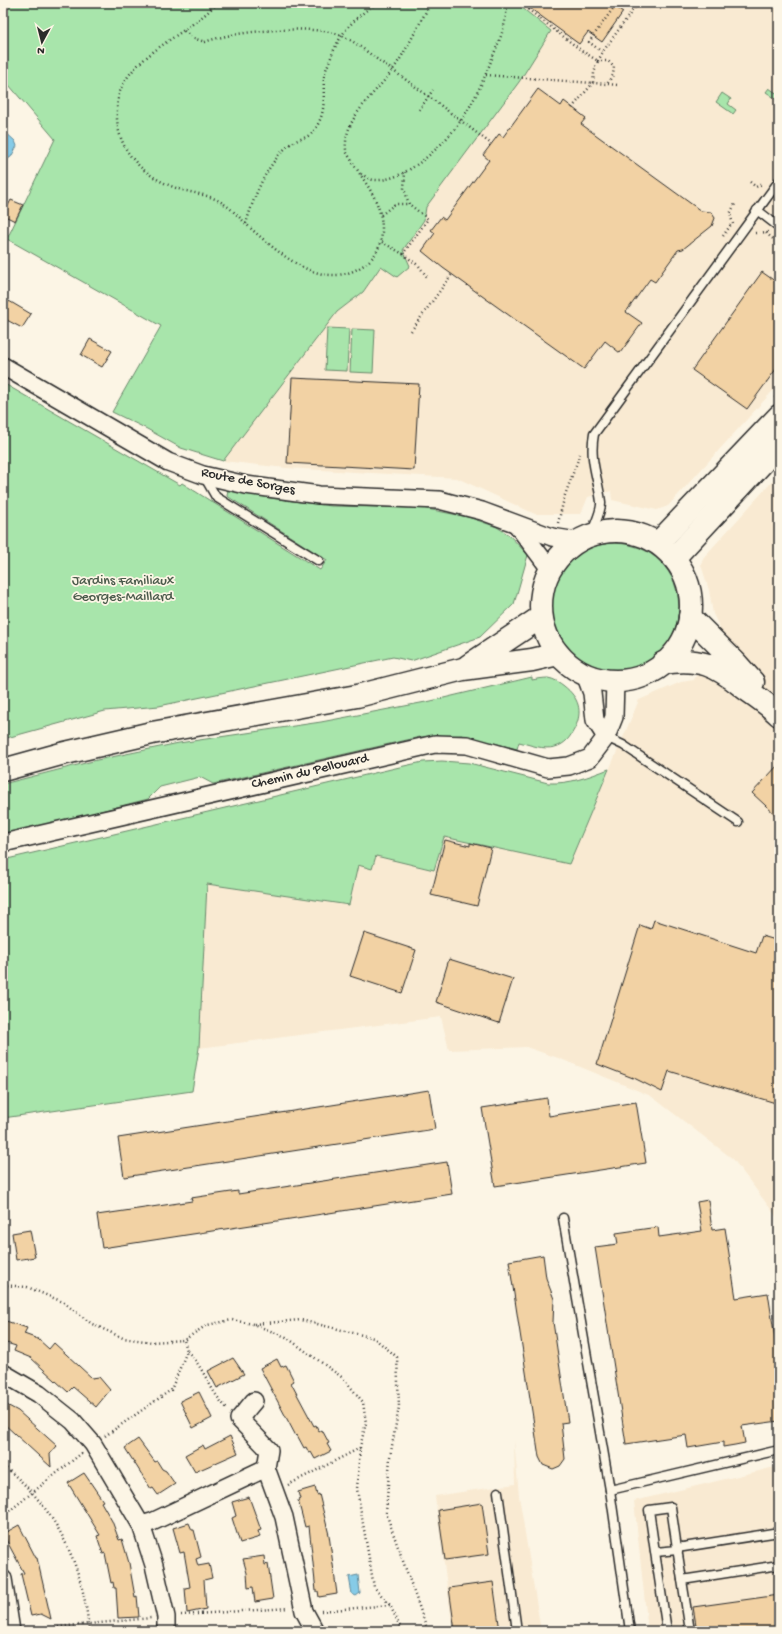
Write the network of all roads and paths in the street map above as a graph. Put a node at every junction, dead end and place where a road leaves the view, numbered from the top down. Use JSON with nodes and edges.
{"nodes":[{"id":1,"x":217,"y":3,"type":"edge"},
{"id":2,"x":377,"y":3,"type":"edge"},
{"id":3,"x":431,"y":3,"type":"edge"},
{"id":4,"x":506,"y":3,"type":"edge"},
{"id":5,"x":520,"y":3,"type":"edge"},
{"id":6,"x":617,"y":3,"type":"edge"},
{"id":7,"x":638,"y":3,"type":"edge"},
{"id":8,"x":184,"y":31,"type":"junction"},
{"id":9,"x":340,"y":35,"type":"junction"},
{"id":10,"x":602,"y":52,"type":"junction"},
{"id":11,"x":598,"y":61,"type":"junction"},
{"id":12,"x":392,"y":70,"type":"junction"},
{"id":13,"x":486,"y":75,"type":"junction"},
{"id":14,"x":593,"y":82,"type":"junction"},
{"id":15,"x":607,"y":84,"type":"junction"},
{"id":16,"x":618,"y":85,"type":"dead end"},
{"id":17,"x":433,"y":90,"type":"dead end"},
{"id":18,"x":428,"y":96,"type":"junction"},
{"id":19,"x":572,"y":108,"type":"dead end"},
{"id":20,"x":419,"y":110,"type":"dead end"},
{"id":21,"x":461,"y":121,"type":"junction"},
{"id":22,"x":491,"y":144,"type":"dead end"},
{"id":23,"x":405,"y":172,"type":"junction"},
{"id":24,"x":360,"y":174,"type":"junction"},
{"id":25,"x":779,"y":181,"type":"edge"},
{"id":26,"x":750,"y":182,"type":"dead end"},
{"id":27,"x":766,"y":186,"type":"dead end"},
{"id":28,"x":409,"y":204,"type":"junction"},
{"id":29,"x":735,"y":204,"type":"dead end"},
{"id":30,"x":757,"y":210,"type":"junction"},
{"id":31,"x":380,"y":215,"type":"junction"},
{"id":32,"x":246,"y":224,"type":"junction"},
{"id":33,"x":735,"y":226,"type":"dead end"},
{"id":34,"x":775,"y":229,"type":"edge"},
{"id":35,"x":766,"y":234,"type":"junction"},
{"id":36,"x":751,"y":238,"type":"dead end"},
{"id":37,"x":382,"y":242,"type":"junction"},
{"id":38,"x":779,"y":244,"type":"edge"},
{"id":39,"x":403,"y":254,"type":"junction"},
{"id":40,"x":452,"y":274,"type":"dead end"},
{"id":41,"x":427,"y":277,"type":"dead end"},
{"id":42,"x":411,"y":331,"type":"dead end"},
{"id":43,"x":3,"y":366,"type":"edge"},
{"id":44,"x":779,"y":416,"type":"edge"},
{"id":45,"x":779,"y":445,"type":"edge"},
{"id":46,"x":580,"y":454,"type":"dead end"},
{"id":47,"x":204,"y":475,"type":"junction"},
{"id":48,"x":517,"y":524,"type":"junction"},
{"id":49,"x":557,"y":529,"type":"dead end"},
{"id":50,"x":584,"y":538,"type":"junction"},
{"id":51,"x":658,"y":543,"type":"junction"},
{"id":52,"x":674,"y":558,"type":"junction"},
{"id":53,"x":320,"y":561,"type":"dead end"},
{"id":54,"x":550,"y":569,"type":"junction"},
{"id":55,"x":541,"y":617,"type":"junction"},
{"id":56,"x":690,"y":617,"type":"junction"},
{"id":57,"x":558,"y":654,"type":"junction"},
{"id":58,"x":664,"y":663,"type":"junction"},
{"id":59,"x":463,"y":669,"type":"junction"},
{"id":60,"x":585,"y":674,"type":"junction"},
{"id":61,"x":615,"y":680,"type":"junction"},
{"id":62,"x":773,"y":710,"type":"edge"},
{"id":63,"x":606,"y":737,"type":"junction"},
{"id":64,"x":3,"y":770,"type":"edge"},
{"id":65,"x":738,"y":822,"type":"dead end"},
{"id":66,"x":3,"y":842,"type":"edge"},
{"id":67,"x":563,"y":1218,"type":"dead end"},
{"id":68,"x":253,"y":1324,"type":"dead end"},
{"id":69,"x":187,"y":1351,"type":"dead end"},
{"id":70,"x":3,"y":1373,"type":"edge"},
{"id":71,"x":254,"y":1401,"type":"dead end"},
{"id":72,"x":239,"y":1419,"type":"junction"},
{"id":73,"x":360,"y":1447,"type":"dead end"},
{"id":74,"x":779,"y":1450,"type":"edge"},
{"id":75,"x":3,"y":1466,"type":"edge"},
{"id":76,"x":266,"y":1468,"type":"junction"},
{"id":77,"x":610,"y":1490,"type":"junction"},
{"id":78,"x":276,"y":1491,"type":"junction"},
{"id":79,"x":498,"y":1492,"type":"dead end"},
{"id":80,"x":141,"y":1526,"type":"junction"},
{"id":81,"x":779,"y":1532,"type":"edge"},
{"id":82,"x":677,"y":1549,"type":"junction"},
{"id":83,"x":655,"y":1552,"type":"junction"},
{"id":84,"x":779,"y":1565,"type":"edge"},
{"id":85,"x":3,"y":1579,"type":"edge"},
{"id":86,"x":682,"y":1580,"type":"junction"},
{"id":87,"x":390,"y":1605,"type":"dead end"},
{"id":88,"x":304,"y":1611,"type":"junction"},
{"id":89,"x":166,"y":1624,"type":"edge"},
{"id":90,"x":88,"y":1625,"type":"junction"},
{"id":91,"x":18,"y":1630,"type":"edge"},
{"id":92,"x":89,"y":1631,"type":"edge"},
{"id":93,"x":316,"y":1631,"type":"edge"},
{"id":94,"x":426,"y":1631,"type":"edge"},
{"id":95,"x":517,"y":1631,"type":"edge"},
{"id":96,"x":630,"y":1631,"type":"edge"},
{"id":97,"x":668,"y":1631,"type":"edge"},
{"id":98,"x":690,"y":1631,"type":"edge"}],
"edges":[{"from":1,"to":8,"type":"path"},
{"from":2,"to":9,"type":"path"},
{"from":3,"to":12,"type":"path"},
{"from":4,"to":13,"type":"path"},
{"from":5,"to":11,"type":"path"},
{"from":6,"to":10,"type":"path"},
{"from":7,"to":10,"type":"path"},
{"from":8,"to":9,"type":"path"},
{"from":8,"to":32,"type":"path"},
{"from":9,"to":12,"type":"path"},
{"from":9,"to":32,"type":"path"},
{"from":10,"to":11,"type":"path"},
{"from":11,"to":14,"type":"path"},
{"from":11,"to":15,"type":"path"},
{"from":12,"to":18,"type":"path"},
{"from":12,"to":24,"type":"path"},
{"from":13,"to":14,"type":"path"},
{"from":13,"to":21,"type":"path"},
{"from":14,"to":15,"type":"path"},
{"from":14,"to":19,"type":"path"},
{"from":15,"to":16,"type":"path"},
{"from":17,"to":18,"type":"path"},
{"from":18,"to":20,"type":"path"},
{"from":18,"to":21,"type":"path"},
{"from":21,"to":22,"type":"path"},
{"from":21,"to":23,"type":"path"},
{"from":23,"to":24,"type":"path"},
{"from":23,"to":28,"type":"path"},
{"from":24,"to":31,"type":"path"},
{"from":25,"to":30,"type":"lane"},
{"from":26,"to":27,"type":"path"},
{"from":28,"to":31,"type":"path"},
{"from":28,"to":39,"type":"path"},
{"from":29,"to":33,"type":"path"},
{"from":30,"to":34,"type":"lane"},
{"from":30,"to":50,"type":"lane"},
{"from":31,"to":37,"type":"path"},
{"from":32,"to":37,"type":"path"},
{"from":34,"to":35,"type":"path"},
{"from":35,"to":36,"type":"path"},
{"from":35,"to":38,"type":"path"},
{"from":37,"to":39,"type":"path"},
{"from":39,"to":41,"type":"path"},
{"from":40,"to":42,"type":"path"},
{"from":43,"to":47,"type":"street","name":"Route de Sorges"},
{"from":44,"to":51,"type":"main road"},
{"from":45,"to":52,"type":"main road"},
{"from":46,"to":49,"type":"path"},
{"from":47,"to":48,"type":"street","name":"Route de Sorges"},
{"from":47,"to":53,"type":"lane"},
{"from":48,"to":50,"type":"street","name":"Route de Sorges"},
{"from":48,"to":54,"type":"street"},
{"from":50,"to":51,"type":"main road"},
{"from":50,"to":54,"type":"main road"},
{"from":51,"to":52,"type":"main road"},
{"from":52,"to":56,"type":"main road"},
{"from":54,"to":55,"type":"main road"},
{"from":55,"to":57,"type":"main road"},
{"from":55,"to":59,"type":"main road"},
{"from":56,"to":58,"type":"main road"},
{"from":56,"to":62,"type":"main road"},
{"from":57,"to":59,"type":"main road"},
{"from":57,"to":60,"type":"main road"},
{"from":58,"to":61,"type":"main road"},
{"from":58,"to":62,"type":"main road"},
{"from":59,"to":64,"type":"main road"},
{"from":60,"to":61,"type":"main road"},
{"from":60,"to":63,"type":"street"},
{"from":61,"to":63,"type":"street","name":"Chemin du Pellouard"},
{"from":63,"to":65,"type":"lane"},
{"from":63,"to":66,"type":"street","name":"Chemin du Pellouard"},
{"from":67,"to":77,"type":"lane"},
{"from":68,"to":94,"type":"path"},
{"from":69,"to":72,"type":"path"},
{"from":70,"to":80,"type":"street"},
{"from":71,"to":72,"type":"street"},
{"from":72,"to":76,"type":"street"},
{"from":73,"to":78,"type":"path"},
{"from":74,"to":77,"type":"lane"},
{"from":75,"to":90,"type":"path"},
{"from":76,"to":78,"type":"street"},
{"from":76,"to":80,"type":"street"},
{"from":77,"to":96,"type":"lane"},
{"from":78,"to":88,"type":"street"},
{"from":79,"to":95,"type":"lane"},
{"from":80,"to":89,"type":"street"},
{"from":81,"to":82,"type":"lane"},
{"from":82,"to":83,"type":"lane"},
{"from":82,"to":83,"type":"lane"},
{"from":82,"to":86,"type":"lane"},
{"from":83,"to":97,"type":"lane"},
{"from":84,"to":86,"type":"lane"},
{"from":85,"to":91,"type":"street"},
{"from":86,"to":98,"type":"lane"},
{"from":87,"to":88,"type":"path"},
{"from":88,"to":89,"type":"path"},
{"from":88,"to":93,"type":"street"},
{"from":89,"to":90,"type":"path"},
{"from":90,"to":91,"type":"path"},
{"from":90,"to":92,"type":"path"}]}
